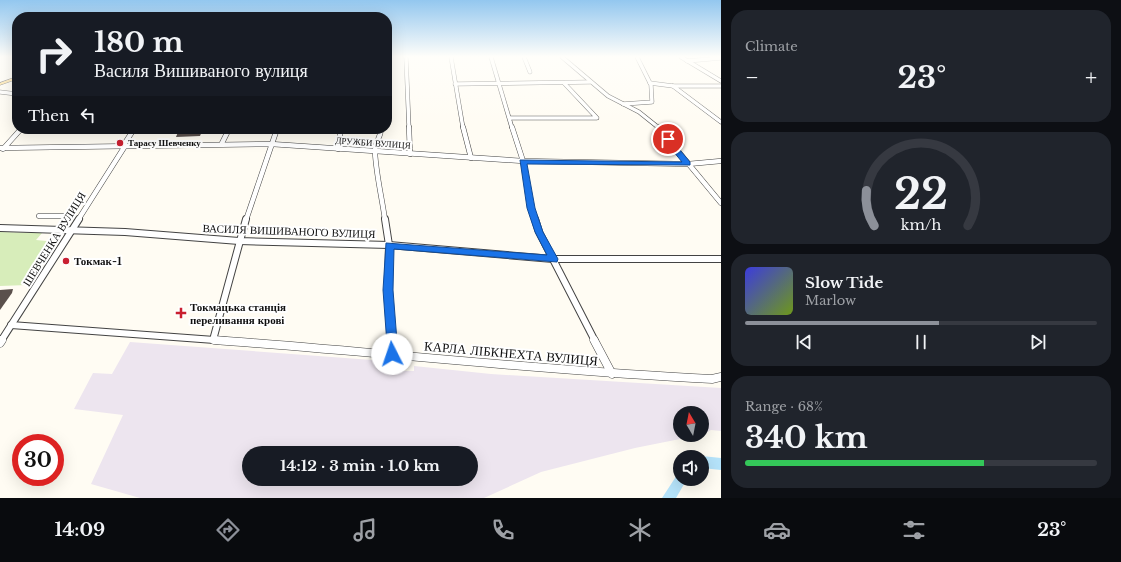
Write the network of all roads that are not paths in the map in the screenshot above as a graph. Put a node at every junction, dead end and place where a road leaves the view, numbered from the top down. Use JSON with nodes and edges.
{"nodes":[{"id":1,"x":11,"y":80,"type":"edge"},
{"id":2,"x":407,"y":80,"type":"edge"},
{"id":3,"x":454,"y":80,"type":"edge"},
{"id":4,"x":498,"y":80,"type":"edge"},
{"id":5,"x":649,"y":80,"type":"edge"},
{"id":6,"x":590,"y":82,"type":"joint"},
{"id":7,"x":564,"y":83,"type":"junction"},
{"id":8,"x":650,"y":83,"type":"junction"},
{"id":9,"x":0,"y":84,"type":"edge"},
{"id":10,"x":455,"y":84,"type":"junction"},
{"id":11,"x":499,"y":85,"type":"junction"},
{"id":12,"x":673,"y":86,"type":"junction"},
{"id":13,"x":721,"y":86,"type":"edge"},
{"id":14,"x":0,"y":92,"type":"edge"},
{"id":15,"x":12,"y":93,"type":"edge"},
{"id":16,"x":623,"y":104,"type":"junction"},
{"id":17,"x":510,"y":118,"type":"junction"},
{"id":18,"x":721,"y":122,"type":"edge"},
{"id":19,"x":13,"y":134,"type":"edge"},
{"id":20,"x":16,"y":134,"type":"edge"},
{"id":21,"x":131,"y":134,"type":"edge"},
{"id":22,"x":135,"y":134,"type":"edge"},
{"id":23,"x":226,"y":134,"type":"edge"},
{"id":24,"x":275,"y":134,"type":"edge"},
{"id":25,"x":340,"y":134,"type":"edge"},
{"id":26,"x":381,"y":134,"type":"edge"},
{"id":27,"x":222,"y":143,"type":"junction"},
{"id":28,"x":271,"y":144,"type":"junction"},
{"id":29,"x":125,"y":146,"type":"junction"},
{"id":30,"x":1,"y":148,"type":"edge"},
{"id":31,"x":338,"y":149,"type":"junction"},
{"id":32,"x":375,"y":152,"type":"junction"},
{"id":33,"x":410,"y":154,"type":"junction"},
{"id":34,"x":471,"y":158,"type":"junction"},
{"id":35,"x":523,"y":161,"type":"junction"},
{"id":36,"x":721,"y":161,"type":"edge"},
{"id":37,"x":688,"y":164,"type":"junction"},
{"id":38,"x":721,"y":203,"type":"edge"},
{"id":39,"x":38,"y":216,"type":"dead end"},
{"id":40,"x":65,"y":216,"type":"dead end"},
{"id":41,"x":0,"y":228,"type":"edge"},
{"id":42,"x":72,"y":230,"type":"junction"},
{"id":43,"x":239,"y":241,"type":"junction"},
{"id":44,"x":389,"y":246,"type":"junction"},
{"id":45,"x":553,"y":259,"type":"junction"},
{"id":46,"x":721,"y":259,"type":"edge"},
{"id":47,"x":11,"y":325,"type":"junction"},
{"id":48,"x":213,"y":340,"type":"junction"},
{"id":49,"x":0,"y":343,"type":"edge"},
{"id":50,"x":392,"y":354,"type":"junction"},
{"id":51,"x":612,"y":374,"type":"junction"},
{"id":52,"x":721,"y":377,"type":"edge"}],
"edges":[{"from":1,"to":9,"type":"main road"},
{"from":2,"to":33,"type":"street"},
{"from":3,"to":10,"type":"street"},
{"from":4,"to":11,"type":"street"},
{"from":5,"to":8,"type":"street"},
{"from":6,"to":7,"type":"street"},
{"from":6,"to":16,"type":"street"},
{"from":7,"to":11,"type":"street"},
{"from":7,"to":17,"type":"street"},
{"from":8,"to":12,"type":"street"},
{"from":8,"to":16,"type":"street"},
{"from":10,"to":11,"type":"street"},
{"from":10,"to":34,"type":"street"},
{"from":11,"to":17,"type":"street"},
{"from":12,"to":13,"type":"street"},
{"from":12,"to":18,"type":"street"},
{"from":14,"to":15,"type":"street"},
{"from":16,"to":37,"type":"street"},
{"from":17,"to":35,"type":"street"},
{"from":19,"to":30,"type":"street"},
{"from":20,"to":30,"type":"street"},
{"from":21,"to":29,"type":"street","name":"ШЕВЧЕНКА ВУЛИЦЯ"},
{"from":22,"to":29,"type":"street","name":"ШЕВЧЕНКА ВУЛИЦЯ"},
{"from":23,"to":27,"type":"street"},
{"from":24,"to":28,"type":"street"},
{"from":25,"to":31,"type":"street"},
{"from":26,"to":32,"type":"street"},
{"from":27,"to":28,"type":"street","name":"ДРУЖБИ ВУЛИЦЯ"},
{"from":27,"to":29,"type":"street","name":"ДРУЖБИ ВУЛИЦЯ"},
{"from":28,"to":31,"type":"street","name":"ДРУЖБИ ВУЛИЦЯ"},
{"from":28,"to":43,"type":"street"},
{"from":29,"to":30,"type":"street","name":"ДРУЖБИ ВУЛИЦЯ"},
{"from":29,"to":42,"type":"street","name":"ШЕВЧЕНКА ВУЛИЦЯ"},
{"from":31,"to":32,"type":"street","name":"ДРУЖБИ ВУЛИЦЯ"},
{"from":32,"to":33,"type":"street","name":"ДРУЖБИ ВУЛИЦЯ"},
{"from":32,"to":44,"type":"street"},
{"from":33,"to":34,"type":"street","name":"ДРУЖБИ ВУЛИЦЯ"},
{"from":34,"to":35,"type":"street","name":"ДРУЖБИ ВУЛИЦЯ"},
{"from":35,"to":37,"type":"street","name":"ДРУЖБИ ВУЛИЦЯ"},
{"from":35,"to":45,"type":"street"},
{"from":36,"to":37,"type":"street","name":"ДРУЖБИ ВУЛИЦЯ"},
{"from":37,"to":38,"type":"street"},
{"from":39,"to":40,"type":"street"},
{"from":41,"to":42,"type":"street","name":"ВАСИЛЯ ВИШИВАНОГО ВУЛИЦЯ"},
{"from":42,"to":43,"type":"street","name":"ВАСИЛЯ ВИШИВАНОГО ВУЛИЦЯ"},
{"from":42,"to":47,"type":"street","name":"ШЕВЧЕНКА ВУЛИЦЯ"},
{"from":43,"to":44,"type":"street","name":"ВАСИЛЯ ВИШИВАНОГО ВУЛИЦЯ"},
{"from":43,"to":48,"type":"street"},
{"from":44,"to":45,"type":"street","name":"ВАСИЛЯ ВИШИВАНОГО ВУЛИЦЯ"},
{"from":44,"to":50,"type":"street"},
{"from":45,"to":46,"type":"street","name":"ВАСИЛЯ ВИШИВАНОГО ВУЛИЦЯ"},
{"from":45,"to":51,"type":"street"},
{"from":47,"to":48,"type":"street","name":"КАРЛА ЛІБКНЕХТА ВУЛИЦЯ"},
{"from":47,"to":49,"type":"street","name":"ШЕВЧЕНКА ВУЛИЦЯ"},
{"from":48,"to":50,"type":"street","name":"КАРЛА ЛІБКНЕХТА ВУЛИЦЯ"},
{"from":50,"to":51,"type":"street","name":"КАРЛА ЛІБКНЕХТА ВУЛИЦЯ"},
{"from":51,"to":52,"type":"street","name":"КАРЛА ЛІБКНЕХТА ВУЛИЦЯ"}]}
